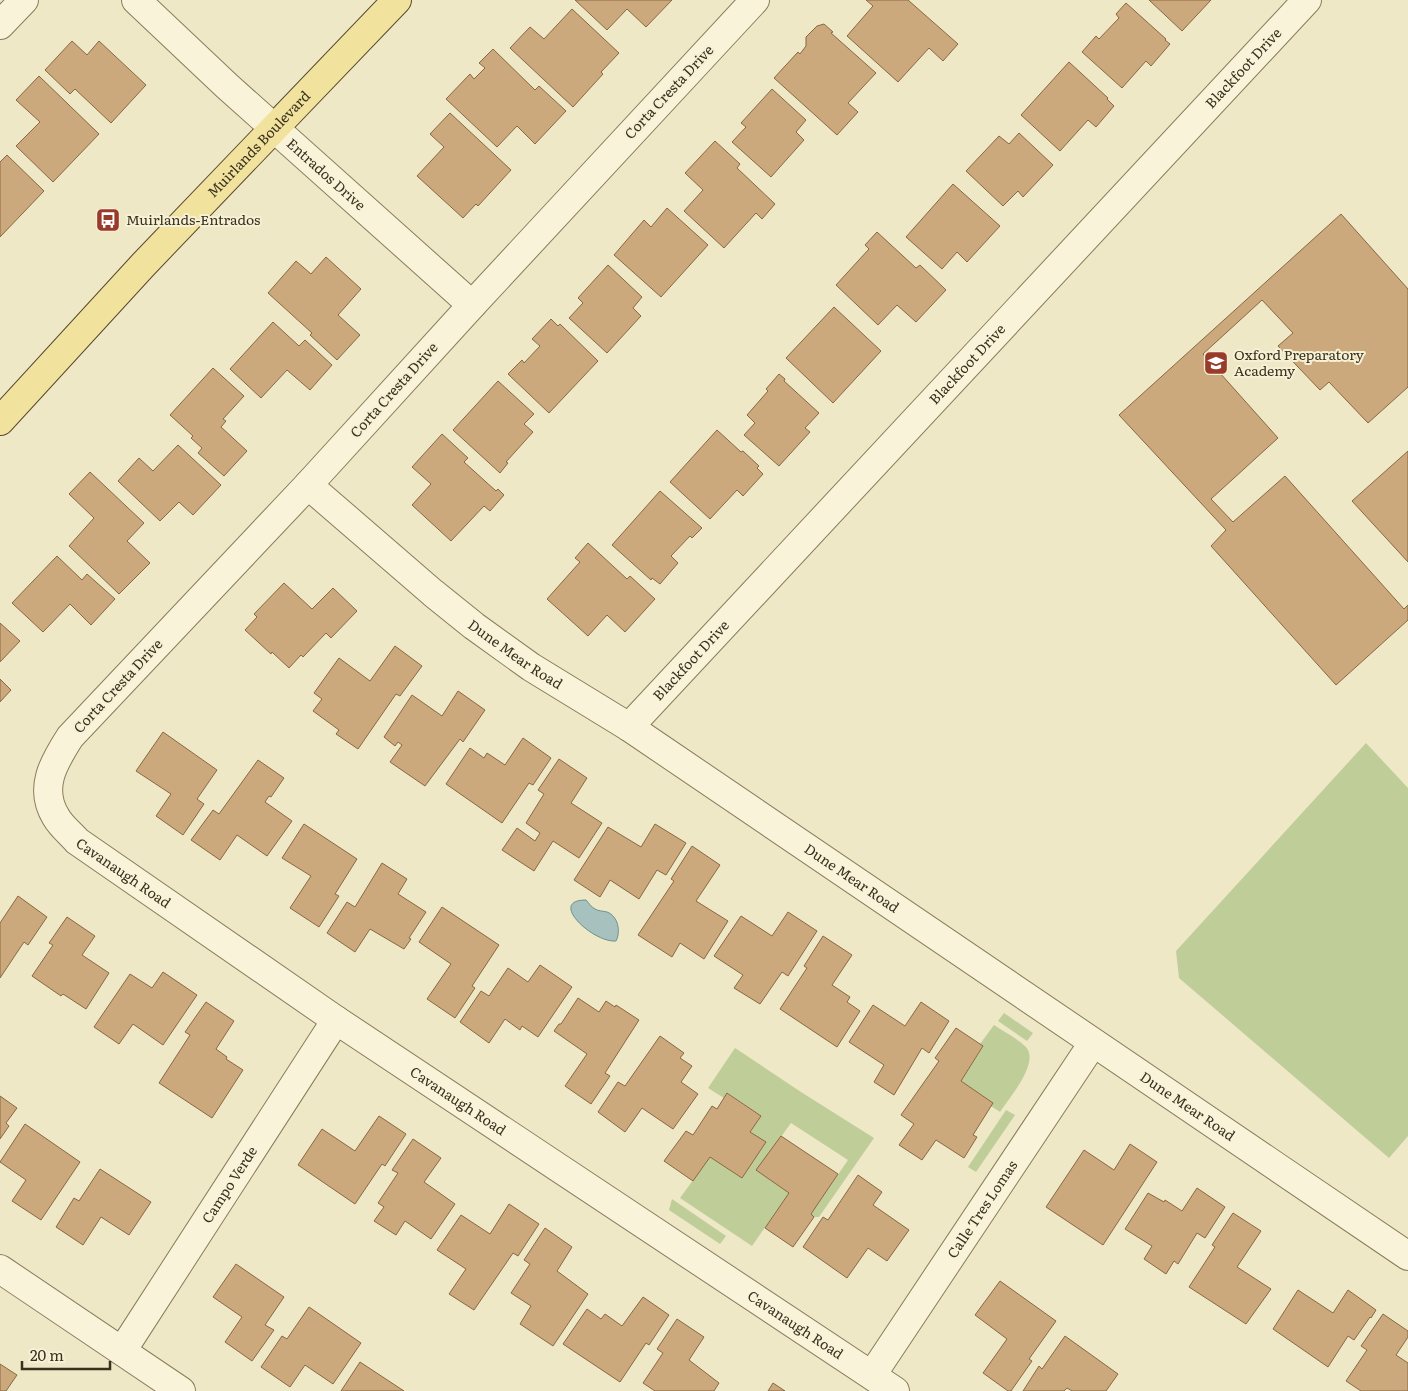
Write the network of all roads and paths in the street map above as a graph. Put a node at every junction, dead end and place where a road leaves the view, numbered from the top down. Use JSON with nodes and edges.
{"nodes":[{"id":1,"x":24,"y":0,"type":"edge"},
{"id":2,"x":136,"y":0,"type":"edge"},
{"id":3,"x":397,"y":0,"type":"edge"},
{"id":4,"x":755,"y":0,"type":"edge"},
{"id":5,"x":1307,"y":0,"type":"edge"},
{"id":6,"x":0,"y":24,"type":"edge"},
{"id":7,"x":276,"y":128,"type":"junction"},
{"id":8,"x":472,"y":304,"type":"junction"},
{"id":9,"x":0,"y":422,"type":"edge"},
{"id":10,"x":308,"y":485,"type":"junction"},
{"id":11,"x":629,"y":727,"type":"junction"},
{"id":12,"x":47,"y":788,"type":"joint"},
{"id":13,"x":336,"y":1020,"type":"junction"},
{"id":14,"x":1093,"y":1043,"type":"junction"},
{"id":15,"x":1408,"y":1256,"type":"edge"},
{"id":16,"x":0,"y":1268,"type":"edge"},
{"id":17,"x":122,"y":1350,"type":"junction"},
{"id":18,"x":872,"y":1375,"type":"junction"},
{"id":19,"x":181,"y":1391,"type":"edge"},
{"id":20,"x":895,"y":1391,"type":"edge"}],
"edges":[{"from":1,"to":6,"type":"street"},
{"from":2,"to":7,"type":"street","name":"Entrados Drive"},
{"from":3,"to":7,"type":"main road","name":"Muirlands Boulevard"},
{"from":4,"to":8,"type":"street","name":"Corta Cresta Drive"},
{"from":5,"to":11,"type":"street","name":"Blackfoot Drive"},
{"from":7,"to":8,"type":"street","name":"Entrados Drive"},
{"from":7,"to":9,"type":"main road","name":"Muirlands Boulevard"},
{"from":8,"to":10,"type":"street","name":"Corta Cresta Drive"},
{"from":10,"to":11,"type":"street","name":"Dune Mear Road"},
{"from":10,"to":12,"type":"street","name":"Corta Cresta Drive"},
{"from":11,"to":14,"type":"street","name":"Dune Mear Road"},
{"from":12,"to":13,"type":"street","name":"Cavanaugh Road"},
{"from":13,"to":17,"type":"street","name":"Campo Verde"},
{"from":13,"to":18,"type":"street","name":"Cavanaugh Road"},
{"from":14,"to":15,"type":"street","name":"Dune Mear Road"},
{"from":14,"to":18,"type":"street","name":"Calle Tres Lomas"},
{"from":16,"to":17,"type":"street"},
{"from":17,"to":19,"type":"street"},
{"from":18,"to":20,"type":"street","name":"Cavanaugh Road"}]}
